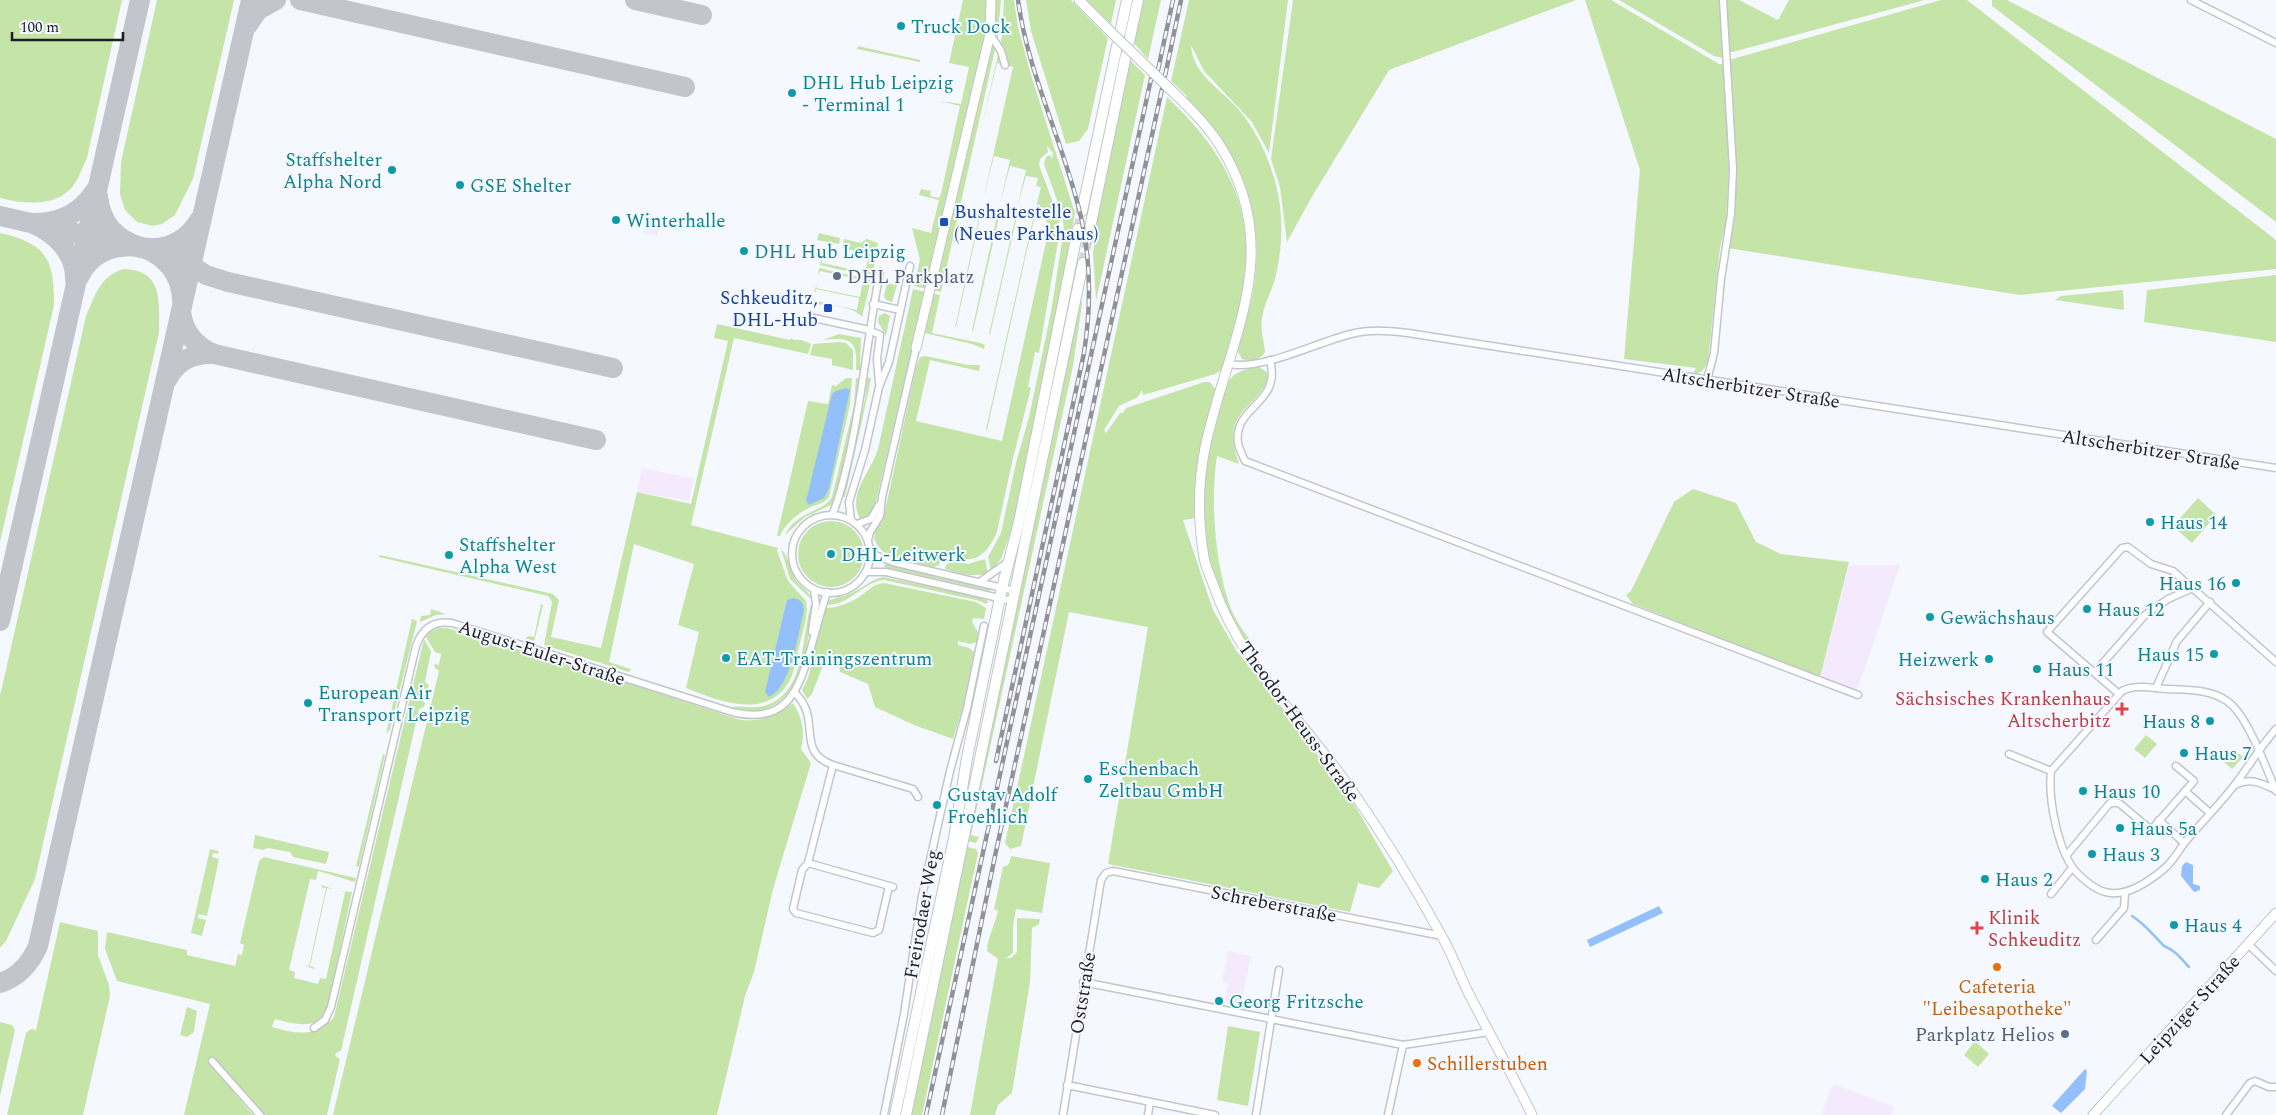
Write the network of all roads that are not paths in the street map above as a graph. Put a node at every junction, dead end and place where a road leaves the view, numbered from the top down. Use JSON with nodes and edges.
{"nodes":[{"id":1,"x":991,"y":0,"type":"edge"},
{"id":2,"x":1078,"y":0,"type":"edge"},
{"id":3,"x":1127,"y":0,"type":"edge"},
{"id":4,"x":1138,"y":0,"type":"edge"},
{"id":5,"x":1723,"y":0,"type":"edge"},
{"id":6,"x":2192,"y":0,"type":"edge"},
{"id":7,"x":1120,"y":33,"type":"dead end"},
{"id":8,"x":990,"y":34,"type":"junction"},
{"id":9,"x":1129,"y":42,"type":"dead end"},
{"id":10,"x":2276,"y":43,"type":"edge"},
{"id":11,"x":1117,"y":46,"type":"dead end"},
{"id":12,"x":1126,"y":54,"type":"dead end"},
{"id":13,"x":1005,"y":65,"type":"dead end"},
{"id":14,"x":1082,"y":211,"type":"tunnel mouth"},
{"id":15,"x":1078,"y":229,"type":"tunnel mouth"},
{"id":16,"x":1088,"y":238,"type":"tunnel mouth"},
{"id":17,"x":1083,"y":263,"type":"tunnel mouth"},
{"id":18,"x":910,"y":266,"type":"dead end"},
{"id":19,"x":880,"y":272,"type":"dead end"},
{"id":20,"x":873,"y":304,"type":"junction"},
{"id":21,"x":900,"y":310,"type":"junction"},
{"id":22,"x":814,"y":318,"type":"dead end"},
{"id":23,"x":869,"y":330,"type":"junction"},
{"id":24,"x":916,"y":348,"type":"joint"},
{"id":25,"x":1270,"y":360,"type":"junction"},
{"id":26,"x":1229,"y":364,"type":"junction"},
{"id":27,"x":1707,"y":380,"type":"junction"},
{"id":28,"x":879,"y":387,"type":"junction"},
{"id":29,"x":2276,"y":468,"type":"edge"},
{"id":30,"x":882,"y":497,"type":"junction"},
{"id":31,"x":832,"y":515,"type":"junction"},
{"id":32,"x":854,"y":522,"type":"junction"},
{"id":33,"x":868,"y":540,"type":"junction"},
{"id":34,"x":870,"y":553,"type":"junction"},
{"id":35,"x":1008,"y":562,"type":"junction"},
{"id":36,"x":866,"y":572,"type":"junction"},
{"id":37,"x":980,"y":582,"type":"junction"},
{"id":38,"x":2193,"y":588,"type":"junction"},
{"id":39,"x":814,"y":589,"type":"junction"},
{"id":40,"x":827,"y":592,"type":"junction"},
{"id":41,"x":1001,"y":593,"type":"junction"},
{"id":42,"x":1013,"y":596,"type":"junction"},
{"id":43,"x":2210,"y":602,"type":"junction"},
{"id":44,"x":984,"y":626,"type":"dead end"},
{"id":45,"x":2276,"y":662,"type":"edge"},
{"id":46,"x":807,"y":663,"type":"junction"},
{"id":47,"x":2096,"y":672,"type":"junction"},
{"id":48,"x":2156,"y":688,"type":"junction"},
{"id":49,"x":795,"y":693,"type":"junction"},
{"id":50,"x":2119,"y":694,"type":"junction"},
{"id":51,"x":1858,"y":696,"type":"dead end"},
{"id":52,"x":2276,"y":729,"type":"edge"},
{"id":53,"x":2258,"y":749,"type":"junction"},
{"id":54,"x":2009,"y":754,"type":"dead end"},
{"id":55,"x":833,"y":765,"type":"junction"},
{"id":56,"x":2176,"y":766,"type":"dead end"},
{"id":57,"x":2051,"y":771,"type":"junction"},
{"id":58,"x":2234,"y":786,"type":"junction"},
{"id":59,"x":2276,"y":790,"type":"edge"},
{"id":60,"x":2185,"y":791,"type":"junction"},
{"id":61,"x":918,"y":797,"type":"dead end"},
{"id":62,"x":2210,"y":813,"type":"junction"},
{"id":63,"x":2160,"y":820,"type":"junction"},
{"id":64,"x":958,"y":843,"type":"junction"},
{"id":65,"x":2184,"y":843,"type":"junction"},
{"id":66,"x":2066,"y":856,"type":"junction"},
{"id":67,"x":808,"y":863,"type":"junction"},
{"id":68,"x":2072,"y":868,"type":"junction"},
{"id":69,"x":1106,"y":873,"type":"joint"},
{"id":70,"x":2125,"y":892,"type":"junction"},
{"id":71,"x":2051,"y":894,"type":"dead end"},
{"id":72,"x":2276,"y":913,"type":"edge"},
{"id":73,"x":1442,"y":936,"type":"junction"},
{"id":74,"x":2096,"y":940,"type":"dead end"},
{"id":75,"x":2248,"y":944,"type":"junction"},
{"id":76,"x":1279,"y":970,"type":"dead end"},
{"id":77,"x":2276,"y":971,"type":"edge"},
{"id":78,"x":1083,"y":982,"type":"junction"},
{"id":79,"x":1271,"y":1018,"type":"junction"},
{"id":80,"x":314,"y":1028,"type":"dead end"},
{"id":81,"x":1489,"y":1032,"type":"junction"},
{"id":82,"x":1402,"y":1045,"type":"junction"},
{"id":83,"x":212,"y":1061,"type":"dead end"},
{"id":84,"x":1067,"y":1085,"type":"junction"},
{"id":85,"x":2276,"y":1087,"type":"edge"},
{"id":86,"x":1150,"y":1102,"type":"junction"},
{"id":87,"x":260,"y":1115,"type":"edge"},
{"id":88,"x":884,"y":1115,"type":"edge"},
{"id":89,"x":895,"y":1115,"type":"edge"},
{"id":90,"x":906,"y":1115,"type":"edge"},
{"id":91,"x":1063,"y":1115,"type":"edge"},
{"id":92,"x":1148,"y":1115,"type":"edge"},
{"id":93,"x":1215,"y":1115,"type":"edge"},
{"id":94,"x":1256,"y":1115,"type":"edge"},
{"id":95,"x":1388,"y":1115,"type":"edge"},
{"id":96,"x":1532,"y":1115,"type":"edge"},
{"id":97,"x":2095,"y":1115,"type":"edge"},
{"id":98,"x":2226,"y":1115,"type":"edge"}],
"edges":[{"from":1,"to":8,"type":"street"},
{"from":2,"to":26,"type":"street","name":"Theodor-Heuss-Straße","bridge":true},
{"from":3,"to":7,"type":"main road"},
{"from":4,"to":9,"type":"main road"},
{"from":5,"to":27,"type":"street"},
{"from":6,"to":10,"type":"street"},
{"from":8,"to":13,"type":"street"},
{"from":8,"to":24,"type":"street"},
{"from":11,"to":14,"type":"main road"},
{"from":12,"to":16,"type":"main road"},
{"from":15,"to":35,"type":"main road"},
{"from":17,"to":42,"type":"main road"},
{"from":18,"to":21,"type":"street"},
{"from":19,"to":20,"type":"street"},
{"from":20,"to":21,"type":"street"},
{"from":20,"to":23,"type":"street"},
{"from":21,"to":28,"type":"street"},
{"from":22,"to":23,"type":"street"},
{"from":23,"to":28,"type":"street"},
{"from":23,"to":31,"type":"street"},
{"from":24,"to":30,"type":"street"},
{"from":25,"to":26,"type":"street","name":"Altscherbitzer Straße"},
{"from":25,"to":27,"type":"street","name":"Altscherbitzer Straße"},
{"from":25,"to":51,"type":"street"},
{"from":26,"to":73,"type":"street","name":"Theodor-Heuss-Straße"},
{"from":27,"to":29,"type":"street","name":"Altscherbitzer Straße"},
{"from":28,"to":32,"type":"street"},
{"from":30,"to":32,"type":"street"},
{"from":30,"to":33,"type":"street"},
{"from":31,"to":32,"type":"street"},
{"from":31,"to":39,"type":"street"},
{"from":32,"to":33,"type":"street"},
{"from":33,"to":34,"type":"street"},
{"from":34,"to":36,"type":"street"},
{"from":34,"to":37,"type":"street"},
{"from":35,"to":37,"type":"street"},
{"from":35,"to":41,"type":"main road"},
{"from":36,"to":40,"type":"street"},
{"from":36,"to":41,"type":"street"},
{"from":37,"to":41,"type":"street"},
{"from":38,"to":43,"type":"street"},
{"from":38,"to":47,"type":"street"},
{"from":38,"to":47,"type":"street"},
{"from":39,"to":40,"type":"street"},
{"from":39,"to":46,"type":"street","name":"August-Euler-Straße"},
{"from":40,"to":46,"type":"street","name":"August-Euler-Straße"},
{"from":41,"to":42,"type":"street"},
{"from":41,"to":42,"type":"street"},
{"from":41,"to":64,"type":"main road"},
{"from":42,"to":64,"type":"main road"},
{"from":43,"to":45,"type":"street"},
{"from":43,"to":48,"type":"street"},
{"from":44,"to":88,"type":"street","name":"Freirodaer Weg"},
{"from":46,"to":49,"type":"street","name":"August-Euler-Straße"},
{"from":47,"to":50,"type":"street"},
{"from":48,"to":50,"type":"street"},
{"from":48,"to":53,"type":"street"},
{"from":49,"to":55,"type":"street"},
{"from":49,"to":80,"type":"street","name":"August-Euler-Straße"},
{"from":50,"to":57,"type":"street"},
{"from":52,"to":53,"type":"street"},
{"from":53,"to":58,"type":"street"},
{"from":53,"to":59,"type":"street"},
{"from":54,"to":57,"type":"street"},
{"from":55,"to":61,"type":"street"},
{"from":55,"to":67,"type":"street"},
{"from":56,"to":60,"type":"street"},
{"from":57,"to":66,"type":"street"},
{"from":58,"to":59,"type":"street"},
{"from":58,"to":62,"type":"street"},
{"from":60,"to":62,"type":"street"},
{"from":60,"to":63,"type":"street"},
{"from":62,"to":65,"type":"street"},
{"from":63,"to":65,"type":"street"},
{"from":63,"to":66,"type":"street"},
{"from":64,"to":89,"type":"main road"},
{"from":64,"to":90,"type":"main road"},
{"from":65,"to":70,"type":"street"},
{"from":66,"to":68,"type":"street"},
{"from":67,"to":67,"type":"street"},
{"from":68,"to":70,"type":"street"},
{"from":68,"to":71,"type":"street"},
{"from":69,"to":73,"type":"street","name":"Schreberstraße"},
{"from":69,"to":78,"type":"street","name":"Oststraße"},
{"from":70,"to":74,"type":"street"},
{"from":72,"to":75,"type":"street","name":"Leipziger Straße"},
{"from":73,"to":81,"type":"street","name":"Theodor-Heuss-Straße"},
{"from":75,"to":77,"type":"street"},
{"from":75,"to":97,"type":"street","name":"Leipziger Straße"},
{"from":76,"to":79,"type":"street"},
{"from":78,"to":79,"type":"street"},
{"from":78,"to":84,"type":"street","name":"Oststraße"},
{"from":79,"to":82,"type":"street"},
{"from":79,"to":94,"type":"street"},
{"from":81,"to":82,"type":"street"},
{"from":81,"to":96,"type":"street","name":"Theodor-Heuss-Straße"},
{"from":82,"to":95,"type":"street"},
{"from":83,"to":87,"type":"street"},
{"from":84,"to":86,"type":"street"},
{"from":84,"to":91,"type":"street","name":"Oststraße"},
{"from":85,"to":98,"type":"street"},
{"from":86,"to":92,"type":"street"},
{"from":86,"to":93,"type":"street"}]}
